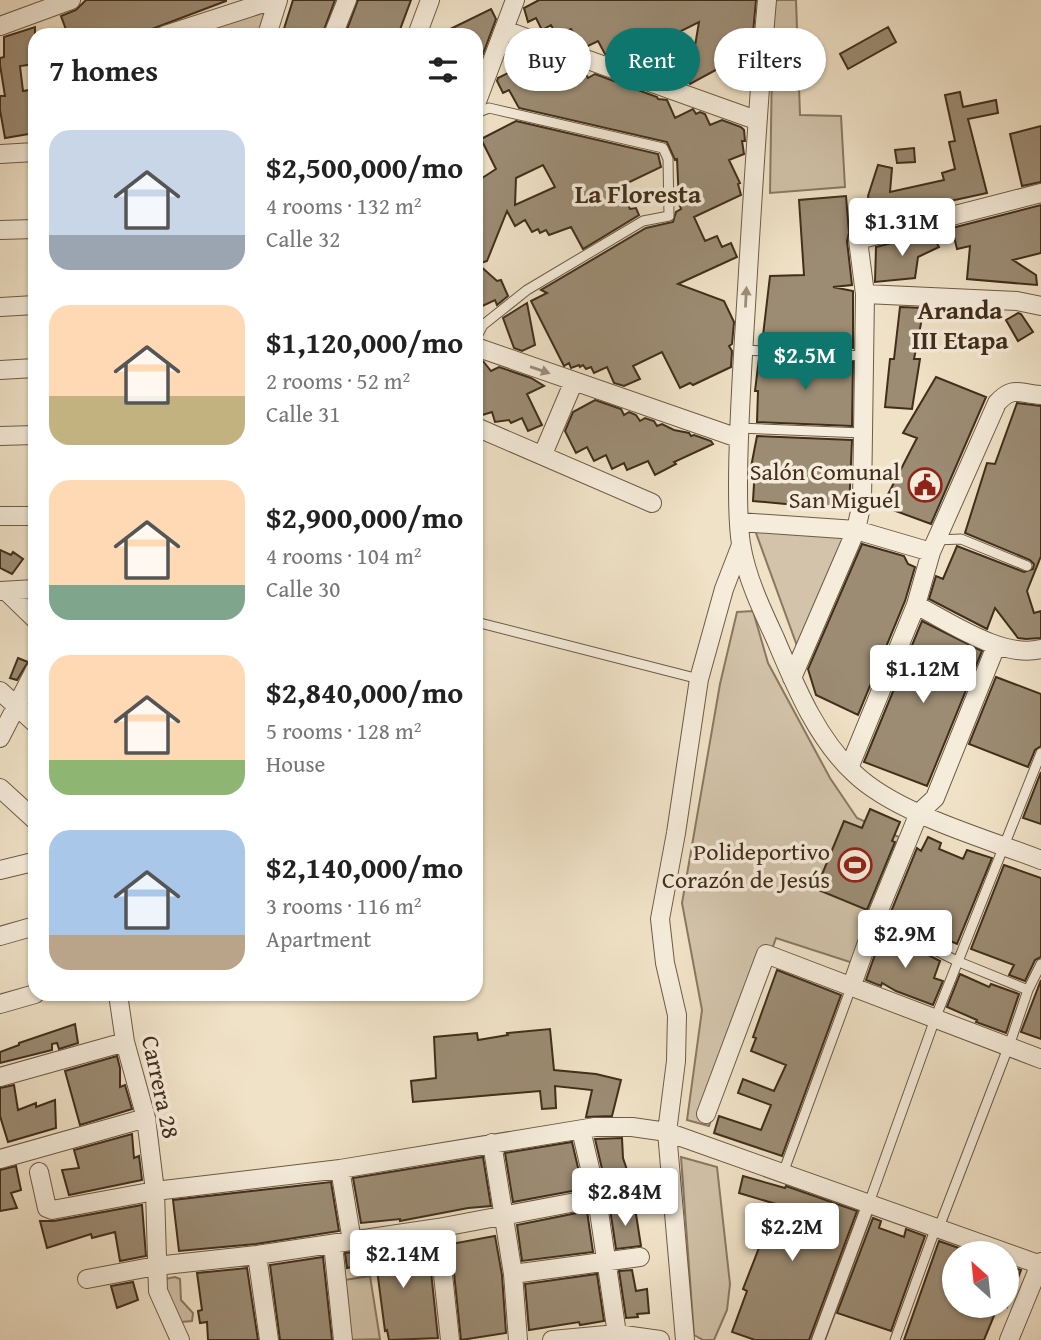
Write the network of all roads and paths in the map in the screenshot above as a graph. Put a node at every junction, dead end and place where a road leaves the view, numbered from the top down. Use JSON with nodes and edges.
{"nodes":[{"id":1,"x":71,"y":0,"type":"edge"},
{"id":2,"x":275,"y":0,"type":"edge"},
{"id":3,"x":347,"y":0,"type":"edge"},
{"id":4,"x":515,"y":0,"type":"edge"},
{"id":5,"x":767,"y":0,"type":"edge"},
{"id":6,"x":431,"y":1,"type":"edge"},
{"id":7,"x":0,"y":26,"type":"edge"},
{"id":8,"x":187,"y":28,"type":"edge"},
{"id":9,"x":269,"y":28,"type":"edge"},
{"id":10,"x":336,"y":28,"type":"edge"},
{"id":11,"x":420,"y":28,"type":"edge"},
{"id":12,"x":505,"y":28,"type":"edge"},
{"id":13,"x":504,"y":30,"type":"edge"},
{"id":14,"x":591,"y":61,"type":"edge"},
{"id":15,"x":483,"y":86,"type":"edge"},
{"id":16,"x":483,"y":110,"type":"edge"},
{"id":17,"x":756,"y":120,"type":"junction"},
{"id":18,"x":28,"y":152,"type":"edge"},
{"id":19,"x":0,"y":154,"type":"edge"},
{"id":20,"x":1041,"y":193,"type":"edge"},
{"id":21,"x":28,"y":229,"type":"edge"},
{"id":22,"x":0,"y":230,"type":"edge"},
{"id":23,"x":865,"y":294,"type":"junction"},
{"id":24,"x":28,"y":305,"type":"edge"},
{"id":25,"x":1041,"y":306,"type":"edge"},
{"id":26,"x":0,"y":307,"type":"edge"},
{"id":27,"x":483,"y":327,"type":"edge"},
{"id":28,"x":483,"y":349,"type":"edge"},
{"id":29,"x":743,"y":350,"type":"junction"},
{"id":30,"x":864,"y":356,"type":"junction"},
{"id":31,"x":28,"y":368,"type":"edge"},
{"id":32,"x":0,"y":370,"type":"edge"},
{"id":33,"x":574,"y":381,"type":"junction"},
{"id":34,"x":1041,"y":395,"type":"edge"},
{"id":35,"x":483,"y":430,"type":"edge"},
{"id":36,"x":738,"y":433,"type":"junction"},
{"id":37,"x":863,"y":433,"type":"junction"},
{"id":38,"x":28,"y":435,"type":"edge"},
{"id":39,"x":0,"y":436,"type":"edge"},
{"id":40,"x":543,"y":454,"type":"junction"},
{"id":41,"x":652,"y":503,"type":"dead end"},
{"id":42,"x":0,"y":516,"type":"edge"},
{"id":43,"x":28,"y":516,"type":"edge"},
{"id":44,"x":739,"y":522,"type":"junction"},
{"id":45,"x":856,"y":530,"type":"junction"},
{"id":46,"x":741,"y":545,"type":"junction"},
{"id":47,"x":934,"y":546,"type":"junction"},
{"id":48,"x":1027,"y":566,"type":"dead end"},
{"id":49,"x":28,"y":589,"type":"edge"},
{"id":50,"x":3,"y":591,"type":"edge"},
{"id":51,"x":916,"y":604,"type":"junction"},
{"id":52,"x":28,"y":613,"type":"edge"},
{"id":53,"x":483,"y":624,"type":"edge"},
{"id":54,"x":996,"y":646,"type":"junction"},
{"id":55,"x":1038,"y":650,"type":"edge"},
{"id":56,"x":792,"y":678,"type":"junction"},
{"id":57,"x":699,"y":679,"type":"junction"},
{"id":58,"x":28,"y":683,"type":"edge"},
{"id":59,"x":0,"y":691,"type":"edge"},
{"id":60,"x":16,"y":706,"type":"junction"},
{"id":61,"x":28,"y":717,"type":"edge"},
{"id":62,"x":0,"y":738,"type":"edge"},
{"id":63,"x":1041,"y":753,"type":"edge"},
{"id":64,"x":849,"y":768,"type":"junction"},
{"id":65,"x":0,"y":788,"type":"edge"},
{"id":66,"x":919,"y":813,"type":"junction"},
{"id":67,"x":28,"y":814,"type":"edge"},
{"id":68,"x":1004,"y":845,"type":"junction"},
{"id":69,"x":1041,"y":860,"type":"edge"},
{"id":70,"x":28,"y":863,"type":"edge"},
{"id":71,"x":0,"y":870,"type":"edge"},
{"id":72,"x":875,"y":920,"type":"junction"},
{"id":73,"x":28,"y":928,"type":"edge"},
{"id":74,"x":0,"y":936,"type":"edge"},
{"id":75,"x":959,"y":962,"type":"junction"},
{"id":76,"x":1041,"y":964,"type":"edge"},
{"id":77,"x":852,"y":985,"type":"junction"},
{"id":78,"x":1028,"y":990,"type":"junction"},
{"id":79,"x":28,"y":995,"type":"edge"},
{"id":80,"x":119,"y":1001,"type":"edge"},
{"id":81,"x":0,"y":1004,"type":"edge"},
{"id":82,"x":935,"y":1019,"type":"junction"},
{"id":83,"x":125,"y":1042,"type":"junction"},
{"id":84,"x":1008,"y":1046,"type":"junction"},
{"id":85,"x":1041,"y":1059,"type":"edge"},
{"id":86,"x":0,"y":1077,"type":"edge"},
{"id":87,"x":706,"y":1114,"type":"dead end"},
{"id":88,"x":146,"y":1118,"type":"junction"},
{"id":89,"x":581,"y":1130,"type":"junction"},
{"id":90,"x":667,"y":1132,"type":"junction"},
{"id":91,"x":492,"y":1143,"type":"junction"},
{"id":92,"x":0,"y":1159,"type":"edge"},
{"id":93,"x":340,"y":1169,"type":"junction"},
{"id":94,"x":38,"y":1172,"type":"dead end"},
{"id":95,"x":783,"y":1173,"type":"junction"},
{"id":96,"x":155,"y":1191,"type":"junction"},
{"id":97,"x":671,"y":1195,"type":"junction"},
{"id":98,"x":597,"y":1198,"type":"junction"},
{"id":99,"x":869,"y":1203,"type":"junction"},
{"id":100,"x":502,"y":1214,"type":"junction"},
{"id":101,"x":936,"y":1227,"type":"junction"},
{"id":102,"x":438,"y":1228,"type":"junction"},
{"id":103,"x":352,"y":1241,"type":"junction"},
{"id":104,"x":333,"y":1244,"type":"junction"},
{"id":105,"x":257,"y":1255,"type":"junction"},
{"id":106,"x":640,"y":1257,"type":"dead end"},
{"id":107,"x":606,"y":1263,"type":"junction"},
{"id":108,"x":1041,"y":1264,"type":"edge"},
{"id":109,"x":156,"y":1266,"type":"junction"},
{"id":110,"x":513,"y":1274,"type":"junction"},
{"id":111,"x":87,"y":1279,"type":"dead end"},
{"id":112,"x":617,"y":1334,"type":"junction"},
{"id":113,"x":180,"y":1340,"type":"edge"},
{"id":114,"x":269,"y":1340,"type":"edge"},
{"id":115,"x":343,"y":1340,"type":"edge"},
{"id":116,"x":450,"y":1340,"type":"edge"},
{"id":117,"x":518,"y":1340,"type":"edge"},
{"id":118,"x":552,"y":1340,"type":"edge"},
{"id":119,"x":660,"y":1340,"type":"edge"},
{"id":120,"x":685,"y":1340,"type":"edge"},
{"id":121,"x":818,"y":1340,"type":"edge"},
{"id":122,"x":895,"y":1340,"type":"edge"},
{"id":123,"x":1009,"y":1340,"type":"edge"}],
"edges":[{"from":1,"to":7,"type":"street"},
{"from":2,"to":8,"type":"street"},
{"from":2,"to":9,"type":"street"},
{"from":3,"to":10,"type":"street"},
{"from":4,"to":12,"type":"street"},
{"from":5,"to":17,"type":"street"},
{"from":6,"to":11,"type":"street"},
{"from":13,"to":15,"type":"street"},
{"from":14,"to":17,"type":"street"},
{"from":16,"to":27,"type":"lane"},
{"from":29,"to":17,"type":"street","one_way":true},
{"from":18,"to":19,"type":"street"},
{"from":20,"to":23,"type":"street"},
{"from":21,"to":22,"type":"street"},
{"from":23,"to":25,"type":"street"},
{"from":23,"to":30,"type":"street"},
{"from":24,"to":26,"type":"street"},
{"from":28,"to":33,"type":"street","one_way":true},
{"from":29,"to":30,"type":"lane"},
{"from":29,"to":36,"type":"street"},
{"from":30,"to":37,"type":"street"},
{"from":31,"to":32,"type":"street"},
{"from":33,"to":36,"type":"street"},
{"from":33,"to":40,"type":"street"},
{"from":34,"to":47,"type":"street"},
{"from":35,"to":40,"type":"street"},
{"from":36,"to":37,"type":"lane"},
{"from":36,"to":44,"type":"street"},
{"from":37,"to":45,"type":"street"},
{"from":38,"to":39,"type":"street"},
{"from":40,"to":41,"type":"street"},
{"from":42,"to":43,"type":"street"},
{"from":44,"to":45,"type":"street"},
{"from":44,"to":46,"type":"street"},
{"from":45,"to":47,"type":"street"},
{"from":45,"to":56,"type":"street"},
{"from":46,"to":56,"type":"street"},
{"from":46,"to":57,"type":"street"},
{"from":47,"to":48,"type":"lane"},
{"from":47,"to":51,"type":"street"},
{"from":49,"to":50,"type":"street"},
{"from":50,"to":52,"type":"street"},
{"from":51,"to":54,"type":"street"},
{"from":51,"to":64,"type":"street"},
{"from":53,"to":57,"type":"lane"},
{"from":54,"to":55,"type":"street"},
{"from":54,"to":66,"type":"street"},
{"from":56,"to":64,"type":"street"},
{"from":57,"to":90,"type":"street"},
{"from":58,"to":60,"type":"street"},
{"from":59,"to":60,"type":"street"},
{"from":60,"to":61,"type":"street"},
{"from":60,"to":62,"type":"street"},
{"from":63,"to":68,"type":"lane"},
{"from":64,"to":66,"type":"street"},
{"from":65,"to":67,"type":"street"},
{"from":66,"to":68,"type":"street"},
{"from":66,"to":72,"type":"street"},
{"from":68,"to":69,"type":"street"},
{"from":68,"to":75,"type":"lane"},
{"from":70,"to":71,"type":"street"},
{"from":72,"to":75,"type":"lane"},
{"from":72,"to":77,"type":"street"},
{"from":73,"to":74,"type":"street"},
{"from":75,"to":78,"type":"lane"},
{"from":75,"to":82,"type":"lane"},
{"from":76,"to":78,"type":"lane"},
{"from":77,"to":82,"type":"street"},
{"from":77,"to":87,"type":"street"},
{"from":77,"to":95,"type":"lane"},
{"from":78,"to":84,"type":"lane"},
{"from":79,"to":81,"type":"street"},
{"from":80,"to":83,"type":"street","name":"Carrera 28"},
{"from":82,"to":84,"type":"street"},
{"from":82,"to":99,"type":"lane"},
{"from":83,"to":86,"type":"street"},
{"from":83,"to":88,"type":"street","name":"Carrera 28"},
{"from":84,"to":85,"type":"street"},
{"from":84,"to":101,"type":"lane"},
{"from":88,"to":92,"type":"street"},
{"from":88,"to":96,"type":"street","name":"Carrera 28"},
{"from":89,"to":90,"type":"street"},
{"from":89,"to":91,"type":"street"},
{"from":89,"to":98,"type":"street"},
{"from":90,"to":95,"type":"street"},
{"from":90,"to":97,"type":"street"},
{"from":91,"to":93,"type":"street"},
{"from":91,"to":100,"type":"street"},
{"from":93,"to":96,"type":"street"},
{"from":93,"to":103,"type":"street"},
{"from":94,"to":96,"type":"street"},
{"from":95,"to":99,"type":"street"},
{"from":96,"to":109,"type":"street","name":"Carrera 28"},
{"from":97,"to":98,"type":"street"},
{"from":97,"to":120,"type":"street"},
{"from":98,"to":100,"type":"street"},
{"from":98,"to":107,"type":"street"},
{"from":99,"to":101,"type":"street"},
{"from":99,"to":121,"type":"street"},
{"from":100,"to":102,"type":"street"},
{"from":100,"to":110,"type":"street"},
{"from":101,"to":108,"type":"street"},
{"from":101,"to":122,"type":"lane"},
{"from":102,"to":103,"type":"street"},
{"from":102,"to":116,"type":"street"},
{"from":103,"to":104,"type":"street"},
{"from":104,"to":105,"type":"street"},
{"from":104,"to":115,"type":"street"},
{"from":105,"to":109,"type":"street"},
{"from":105,"to":114,"type":"street"},
{"from":106,"to":107,"type":"street"},
{"from":107,"to":110,"type":"street"},
{"from":107,"to":112,"type":"street"},
{"from":108,"to":123,"type":"street"},
{"from":109,"to":111,"type":"street"},
{"from":109,"to":113,"type":"street","name":"Carrera 28"},
{"from":110,"to":117,"type":"street"},
{"from":112,"to":118,"type":"street"},
{"from":112,"to":119,"type":"street"}]}
